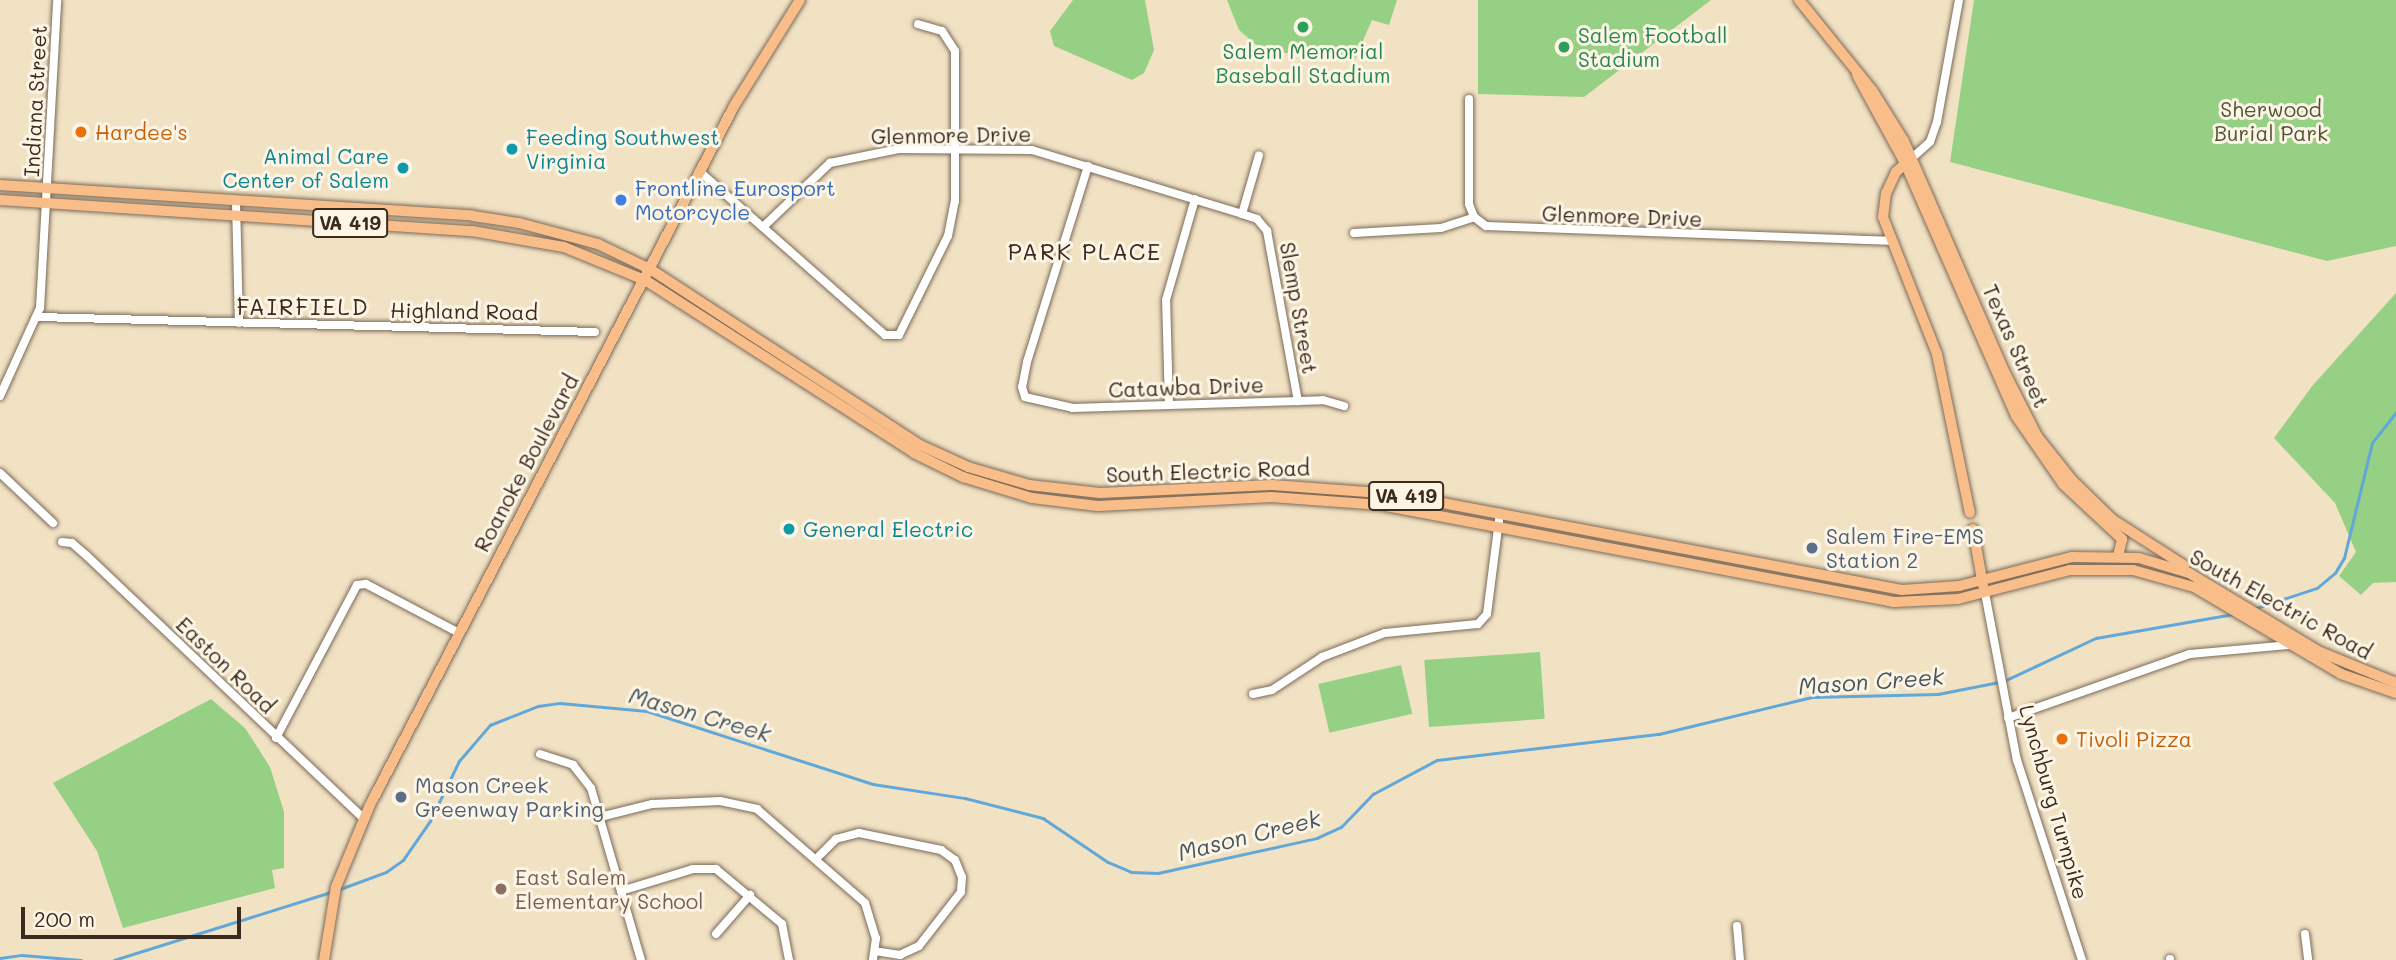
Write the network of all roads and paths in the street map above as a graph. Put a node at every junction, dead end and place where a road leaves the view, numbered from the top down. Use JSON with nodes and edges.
{"nodes":[{"id":1,"x":57,"y":0,"type":"edge"},
{"id":2,"x":800,"y":0,"type":"edge"},
{"id":3,"x":1799,"y":0,"type":"edge"},
{"id":4,"x":1959,"y":0,"type":"edge"},
{"id":5,"x":918,"y":24,"type":"dead end"},
{"id":6,"x":1468,"y":99,"type":"dead end"},
{"id":7,"x":956,"y":149,"type":"junction"},
{"id":8,"x":1259,"y":155,"type":"dead end"},
{"id":9,"x":1909,"y":161,"type":"junction"},
{"id":10,"x":1088,"y":166,"type":"junction"},
{"id":11,"x":699,"y":171,"type":"junction"},
{"id":12,"x":0,"y":185,"type":"edge"},
{"id":13,"x":47,"y":187,"type":"junction"},
{"id":14,"x":1195,"y":199,"type":"junction"},
{"id":15,"x":0,"y":200,"type":"edge"},
{"id":16,"x":236,"y":202,"type":"junction"},
{"id":17,"x":46,"y":203,"type":"junction"},
{"id":18,"x":1242,"y":214,"type":"junction"},
{"id":19,"x":237,"y":216,"type":"junction"},
{"id":20,"x":1474,"y":217,"type":"junction"},
{"id":21,"x":763,"y":227,"type":"junction"},
{"id":22,"x":1354,"y":233,"type":"dead end"},
{"id":23,"x":1890,"y":241,"type":"junction"},
{"id":24,"x":650,"y":269,"type":"junction"},
{"id":25,"x":645,"y":280,"type":"junction"},
{"id":26,"x":38,"y":317,"type":"junction"},
{"id":27,"x":239,"y":323,"type":"junction"},
{"id":28,"x":595,"y":332,"type":"dead end"},
{"id":29,"x":0,"y":396,"type":"edge"},
{"id":30,"x":1298,"y":401,"type":"junction"},
{"id":31,"x":1169,"y":405,"type":"junction"},
{"id":32,"x":1344,"y":406,"type":"dead end"},
{"id":33,"x":0,"y":473,"type":"edge"},
{"id":34,"x":1500,"y":513,"type":"junction"},
{"id":35,"x":1969,"y":513,"type":"dead end"},
{"id":36,"x":53,"y":523,"type":"dead end"},
{"id":37,"x":1497,"y":525,"type":"junction"},
{"id":38,"x":1973,"y":529,"type":"dead end"},
{"id":39,"x":62,"y":542,"type":"dead end"},
{"id":40,"x":2118,"y":556,"type":"junction"},
{"id":41,"x":1982,"y":580,"type":"junction"},
{"id":42,"x":2205,"y":581,"type":"junction"},
{"id":43,"x":1985,"y":593,"type":"junction"},
{"id":44,"x":459,"y":634,"type":"junction"},
{"id":45,"x":2288,"y":645,"type":"junction"},
{"id":46,"x":2396,"y":683,"type":"edge"},
{"id":47,"x":2396,"y":693,"type":"edge"},
{"id":48,"x":1253,"y":694,"type":"dead end"},
{"id":49,"x":2008,"y":718,"type":"junction"},
{"id":50,"x":276,"y":738,"type":"junction"},
{"id":51,"x":540,"y":754,"type":"dead end"},
{"id":52,"x":600,"y":817,"type":"junction"},
{"id":53,"x":363,"y":818,"type":"junction"},
{"id":54,"x":817,"y":858,"type":"junction"},
{"id":55,"x":621,"y":891,"type":"junction"},
{"id":56,"x":750,"y":895,"type":"junction"},
{"id":57,"x":1737,"y":926,"type":"dead end"},
{"id":58,"x":716,"y":934,"type":"dead end"},
{"id":59,"x":2305,"y":934,"type":"dead end"},
{"id":60,"x":874,"y":956,"type":"edge"},
{"id":61,"x":324,"y":960,"type":"edge"},
{"id":62,"x":641,"y":960,"type":"edge"},
{"id":63,"x":789,"y":960,"type":"edge"},
{"id":64,"x":1740,"y":960,"type":"edge"},
{"id":65,"x":2082,"y":960,"type":"edge"},
{"id":66,"x":2308,"y":960,"type":"edge"}],
"edges":[{"from":1,"to":13,"type":"street","name":"Indiana Street"},
{"from":2,"to":11,"type":"main road","name":"Roanoke Boulevard"},
{"from":3,"to":9,"type":"main road","name":"Texas Street"},
{"from":4,"to":9,"type":"street"},
{"from":5,"to":7,"type":"street"},
{"from":6,"to":20,"type":"street"},
{"from":7,"to":10,"type":"street","name":"Glenmore Drive"},
{"from":7,"to":21,"type":"street","name":"Glenmore Drive"},
{"from":7,"to":21,"type":"street"},
{"from":8,"to":18,"type":"street"},
{"from":9,"to":23,"type":"main road"},
{"from":9,"to":40,"type":"main road","name":"Texas Street"},
{"from":9,"to":42,"type":"main road","name":"Texas Street"},
{"from":10,"to":14,"type":"street","name":"Glenmore Drive"},
{"from":10,"to":31,"type":"street","name":"Catawba Drive"},
{"from":11,"to":21,"type":"street"},
{"from":11,"to":24,"type":"main road","name":"Roanoke Boulevard"},
{"from":12,"to":13,"type":"main road","number":"VA 419"},
{"from":13,"to":16,"type":"main road","name":"South Electric Road","number":"VA 419"},
{"from":13,"to":17,"type":"street","name":"Indiana Street"},
{"from":14,"to":18,"type":"street","name":"Glenmore Drive"},
{"from":14,"to":31,"type":"street"},
{"from":15,"to":17,"type":"main road","number":"VA 419"},
{"from":16,"to":19,"type":"street"},
{"from":16,"to":24,"type":"main road","name":"South Electric Road","number":"VA 419"},
{"from":17,"to":19,"type":"main road","name":"South Electric Road","number":"VA 419"},
{"from":17,"to":26,"type":"street","name":"Indiana Street"},
{"from":18,"to":30,"type":"street","name":"Slemp Street"},
{"from":19,"to":25,"type":"main road","name":"South Electric Road","number":"VA 419"},
{"from":19,"to":27,"type":"street"},
{"from":20,"to":22,"type":"street"},
{"from":20,"to":23,"type":"street","name":"Glenmore Drive"},
{"from":23,"to":35,"type":"main road"},
{"from":24,"to":25,"type":"main road","name":"Roanoke Boulevard"},
{"from":24,"to":34,"type":"main road","name":"South Electric Road","number":"VA 419"},
{"from":25,"to":37,"type":"main road","name":"South Electric Road","number":"VA 419"},
{"from":25,"to":44,"type":"main road","name":"Roanoke Boulevard"},
{"from":26,"to":27,"type":"street","name":"Highland Road"},
{"from":26,"to":29,"type":"street"},
{"from":27,"to":28,"type":"street","name":"Highland Road"},
{"from":30,"to":31,"type":"street","name":"Catawba Drive"},
{"from":30,"to":32,"type":"street","name":"Catawba Drive"},
{"from":33,"to":36,"type":"street"},
{"from":34,"to":37,"type":"street"},
{"from":34,"to":41,"type":"main road","name":"South Electric Road","number":"VA 419"},
{"from":37,"to":43,"type":"main road","name":"South Electric Road","number":"VA 419"},
{"from":37,"to":48,"type":"street"},
{"from":38,"to":41,"type":"main road","name":"Lynchburg Turnpike"},
{"from":39,"to":50,"type":"street","name":"Easton Road"},
{"from":40,"to":41,"type":"main road","name":"South Electric Road","number":"VA 419"},
{"from":40,"to":42,"type":"main road","name":"South Electric Road","number":"VA 419"},
{"from":41,"to":43,"type":"main road","name":"Lynchburg Turnpike"},
{"from":42,"to":46,"type":"main road","name":"South Electric Road"},
{"from":43,"to":45,"type":"main road","name":"South Electric Road"},
{"from":43,"to":49,"type":"street","name":"Lynchburg Turnpike"},
{"from":44,"to":50,"type":"street"},
{"from":44,"to":53,"type":"main road","name":"Roanoke Boulevard"},
{"from":45,"to":47,"type":"main road","name":"South Electric Road"},
{"from":45,"to":49,"type":"street"},
{"from":49,"to":65,"type":"street","name":"Lynchburg Turnpike"},
{"from":50,"to":53,"type":"street","name":"Easton Road"},
{"from":51,"to":52,"type":"street"},
{"from":52,"to":54,"type":"street"},
{"from":52,"to":55,"type":"street"},
{"from":53,"to":61,"type":"main road","name":"Roanoke Boulevard"},
{"from":54,"to":60,"type":"street"},
{"from":54,"to":60,"type":"street"},
{"from":55,"to":56,"type":"street"},
{"from":55,"to":62,"type":"street"},
{"from":56,"to":58,"type":"street"},
{"from":56,"to":63,"type":"street"},
{"from":57,"to":64,"type":"street"},
{"from":59,"to":66,"type":"street"}]}
